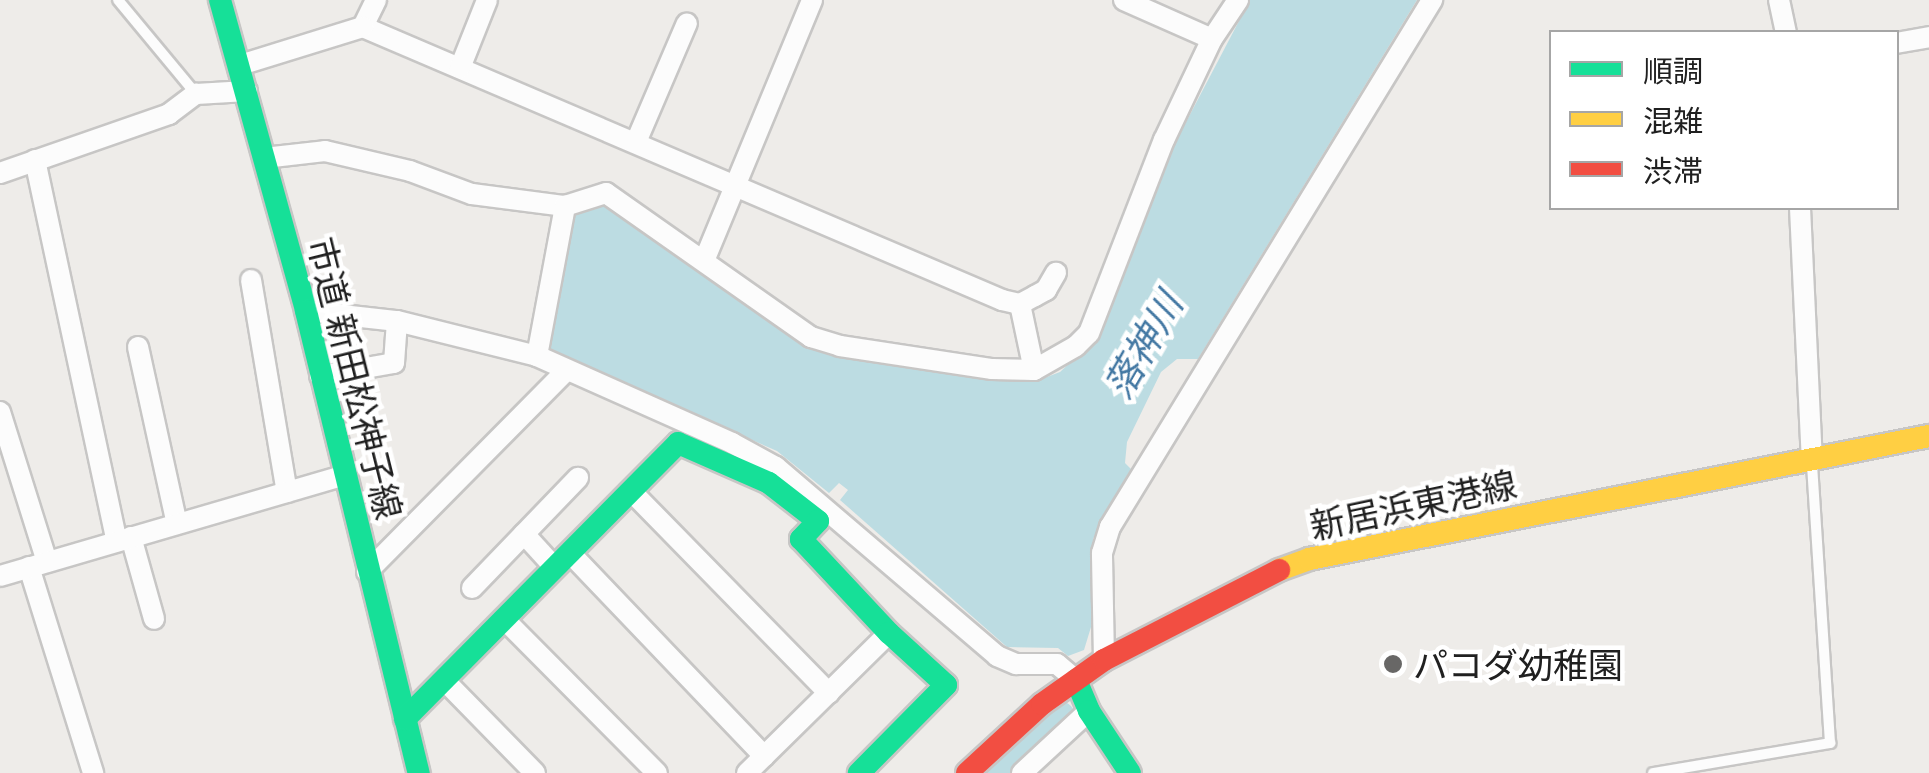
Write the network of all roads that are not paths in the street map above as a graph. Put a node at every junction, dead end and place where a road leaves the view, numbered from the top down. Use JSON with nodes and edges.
{"nodes":[{"id":1,"x":118,"y":0,"type":"edge"},
{"id":2,"x":220,"y":0,"type":"edge"},
{"id":3,"x":376,"y":0,"type":"edge"},
{"id":4,"x":488,"y":0,"type":"edge"},
{"id":5,"x":812,"y":0,"type":"edge"},
{"id":6,"x":1124,"y":0,"type":"edge"},
{"id":7,"x":1238,"y":0,"type":"edge"},
{"id":8,"x":1432,"y":0,"type":"edge"},
{"id":9,"x":1779,"y":0,"type":"edge"},
{"id":10,"x":1163,"y":8,"type":"edge"},
{"id":11,"x":687,"y":23,"type":"dead end"},
{"id":12,"x":363,"y":27,"type":"junction"},
{"id":13,"x":1786,"y":30,"type":"edge"},
{"id":14,"x":1929,"y":37,"type":"edge"},
{"id":15,"x":1212,"y":39,"type":"junction"},
{"id":16,"x":1899,"y":42,"type":"edge"},
{"id":17,"x":240,"y":64,"type":"junction"},
{"id":18,"x":460,"y":68,"type":"junction"},
{"id":19,"x":247,"y":91,"type":"junction"},
{"id":20,"x":196,"y":94,"type":"junction"},
{"id":21,"x":636,"y":142,"type":"junction"},
{"id":22,"x":264,"y":158,"type":"junction"},
{"id":23,"x":35,"y":160,"type":"junction"},
{"id":24,"x":0,"y":173,"type":"edge"},
{"id":25,"x":734,"y":183,"type":"junction"},
{"id":26,"x":565,"y":206,"type":"junction"},
{"id":27,"x":1800,"y":210,"type":"edge"},
{"id":28,"x":704,"y":261,"type":"junction"},
{"id":29,"x":1056,"y":272,"type":"dead end"},
{"id":30,"x":251,"y":280,"type":"dead end"},
{"id":31,"x":1020,"y":304,"type":"junction"},
{"id":32,"x":306,"y":311,"type":"junction"},
{"id":33,"x":397,"y":321,"type":"junction"},
{"id":34,"x":138,"y":348,"type":"dead end"},
{"id":35,"x":537,"y":356,"type":"junction"},
{"id":36,"x":1034,"y":370,"type":"junction"},
{"id":37,"x":565,"y":372,"type":"junction"},
{"id":38,"x":320,"y":376,"type":"junction"},
{"id":39,"x":0,"y":412,"type":"edge"},
{"id":40,"x":1929,"y":436,"type":"edge"},
{"id":41,"x":1812,"y":460,"type":"junction"},
{"id":42,"x":343,"y":476,"type":"junction"},
{"id":43,"x":578,"y":478,"type":"dead end"},
{"id":44,"x":630,"y":491,"type":"junction"},
{"id":45,"x":287,"y":492,"type":"junction"},
{"id":46,"x":177,"y":524,"type":"junction"},
{"id":47,"x":524,"y":534,"type":"junction"},
{"id":48,"x":124,"y":539,"type":"junction"},
{"id":49,"x":562,"y":561,"type":"junction"},
{"id":50,"x":38,"y":564,"type":"junction"},
{"id":51,"x":367,"y":572,"type":"junction"},
{"id":52,"x":0,"y":576,"type":"edge"},
{"id":53,"x":472,"y":588,"type":"dead end"},
{"id":54,"x":154,"y":618,"type":"dead end"},
{"id":55,"x":504,"y":620,"type":"junction"},
{"id":56,"x":889,"y":634,"type":"junction"},
{"id":57,"x":1104,"y":660,"type":"junction"},
{"id":58,"x":444,"y":680,"type":"junction"},
{"id":59,"x":1076,"y":680,"type":"junction"},
{"id":60,"x":829,"y":692,"type":"junction"},
{"id":61,"x":1089,"y":712,"type":"junction"},
{"id":62,"x":405,"y":718,"type":"junction"},
{"id":63,"x":764,"y":756,"type":"junction"},
{"id":64,"x":93,"y":773,"type":"edge"},
{"id":65,"x":418,"y":773,"type":"edge"},
{"id":66,"x":535,"y":773,"type":"edge"},
{"id":67,"x":657,"y":773,"type":"edge"},
{"id":68,"x":747,"y":773,"type":"edge"},
{"id":69,"x":859,"y":773,"type":"edge"},
{"id":70,"x":968,"y":773,"type":"edge"},
{"id":71,"x":1022,"y":773,"type":"edge"},
{"id":72,"x":1130,"y":773,"type":"edge"},
{"id":73,"x":1652,"y":773,"type":"edge"}],
"edges":[{"from":1,"to":20,"type":"lane"},
{"from":2,"to":17,"type":"street","name":"市道 新田松神子線"},
{"from":3,"to":12,"type":"street"},
{"from":4,"to":18,"type":"street"},
{"from":5,"to":25,"type":"street"},
{"from":6,"to":10,"type":"street"},
{"from":7,"to":15,"type":"street"},
{"from":8,"to":57,"type":"street"},
{"from":9,"to":13,"type":"street"},
{"from":10,"to":15,"type":"street"},
{"from":11,"to":21,"type":"street"},
{"from":12,"to":17,"type":"street"},
{"from":12,"to":18,"type":"street"},
{"from":14,"to":16,"type":"street"},
{"from":15,"to":36,"type":"street"},
{"from":17,"to":19,"type":"street","name":"市道 新田松神子線"},
{"from":18,"to":21,"type":"street"},
{"from":19,"to":20,"type":"street"},
{"from":19,"to":22,"type":"street","name":"市道 新田松神子線"},
{"from":20,"to":23,"type":"street"},
{"from":21,"to":25,"type":"street"},
{"from":22,"to":26,"type":"street"},
{"from":22,"to":32,"type":"street","name":"市道 新田松神子線"},
{"from":23,"to":24,"type":"street"},
{"from":23,"to":48,"type":"street"},
{"from":25,"to":28,"type":"street"},
{"from":25,"to":31,"type":"street"},
{"from":26,"to":28,"type":"street"},
{"from":26,"to":35,"type":"street"},
{"from":27,"to":41,"type":"street"},
{"from":28,"to":36,"type":"street"},
{"from":29,"to":31,"type":"street"},
{"from":30,"to":45,"type":"street"},
{"from":31,"to":36,"type":"street"},
{"from":32,"to":33,"type":"street"},
{"from":32,"to":38,"type":"street","name":"市道 新田松神子線"},
{"from":33,"to":35,"type":"street"},
{"from":33,"to":38,"type":"street"},
{"from":34,"to":46,"type":"street"},
{"from":35,"to":37,"type":"street"},
{"from":37,"to":51,"type":"street"},
{"from":37,"to":59,"type":"street"},
{"from":38,"to":42,"type":"street","name":"市道 新田松神子線"},
{"from":39,"to":50,"type":"street"},
{"from":40,"to":41,"type":"street","name":"新居浜東港線"},
{"from":41,"to":57,"type":"street","name":"新居浜東港線"},
{"from":41,"to":73,"type":"lane"},
{"from":42,"to":45,"type":"street"},
{"from":42,"to":51,"type":"street","name":"市道 新田松神子線"},
{"from":43,"to":47,"type":"street"},
{"from":44,"to":49,"type":"street"},
{"from":44,"to":56,"type":"street"},
{"from":44,"to":60,"type":"street"},
{"from":45,"to":46,"type":"street"},
{"from":46,"to":48,"type":"street"},
{"from":47,"to":49,"type":"street"},
{"from":47,"to":53,"type":"street"},
{"from":48,"to":50,"type":"street"},
{"from":48,"to":54,"type":"street"},
{"from":49,"to":55,"type":"street"},
{"from":49,"to":63,"type":"street"},
{"from":50,"to":52,"type":"street"},
{"from":50,"to":64,"type":"street"},
{"from":51,"to":62,"type":"street","name":"市道 新田松神子線"},
{"from":55,"to":58,"type":"street"},
{"from":55,"to":67,"type":"street"},
{"from":56,"to":60,"type":"street"},
{"from":56,"to":69,"type":"street"},
{"from":57,"to":59,"type":"street","name":"新居浜東港線"},
{"from":58,"to":62,"type":"street"},
{"from":58,"to":66,"type":"street"},
{"from":59,"to":61,"type":"street"},
{"from":59,"to":70,"type":"street","name":"新居浜東港線"},
{"from":60,"to":63,"type":"street"},
{"from":61,"to":71,"type":"street"},
{"from":61,"to":72,"type":"street"},
{"from":62,"to":65,"type":"street","name":"市道 新田松神子線"},
{"from":63,"to":68,"type":"street"}]}
